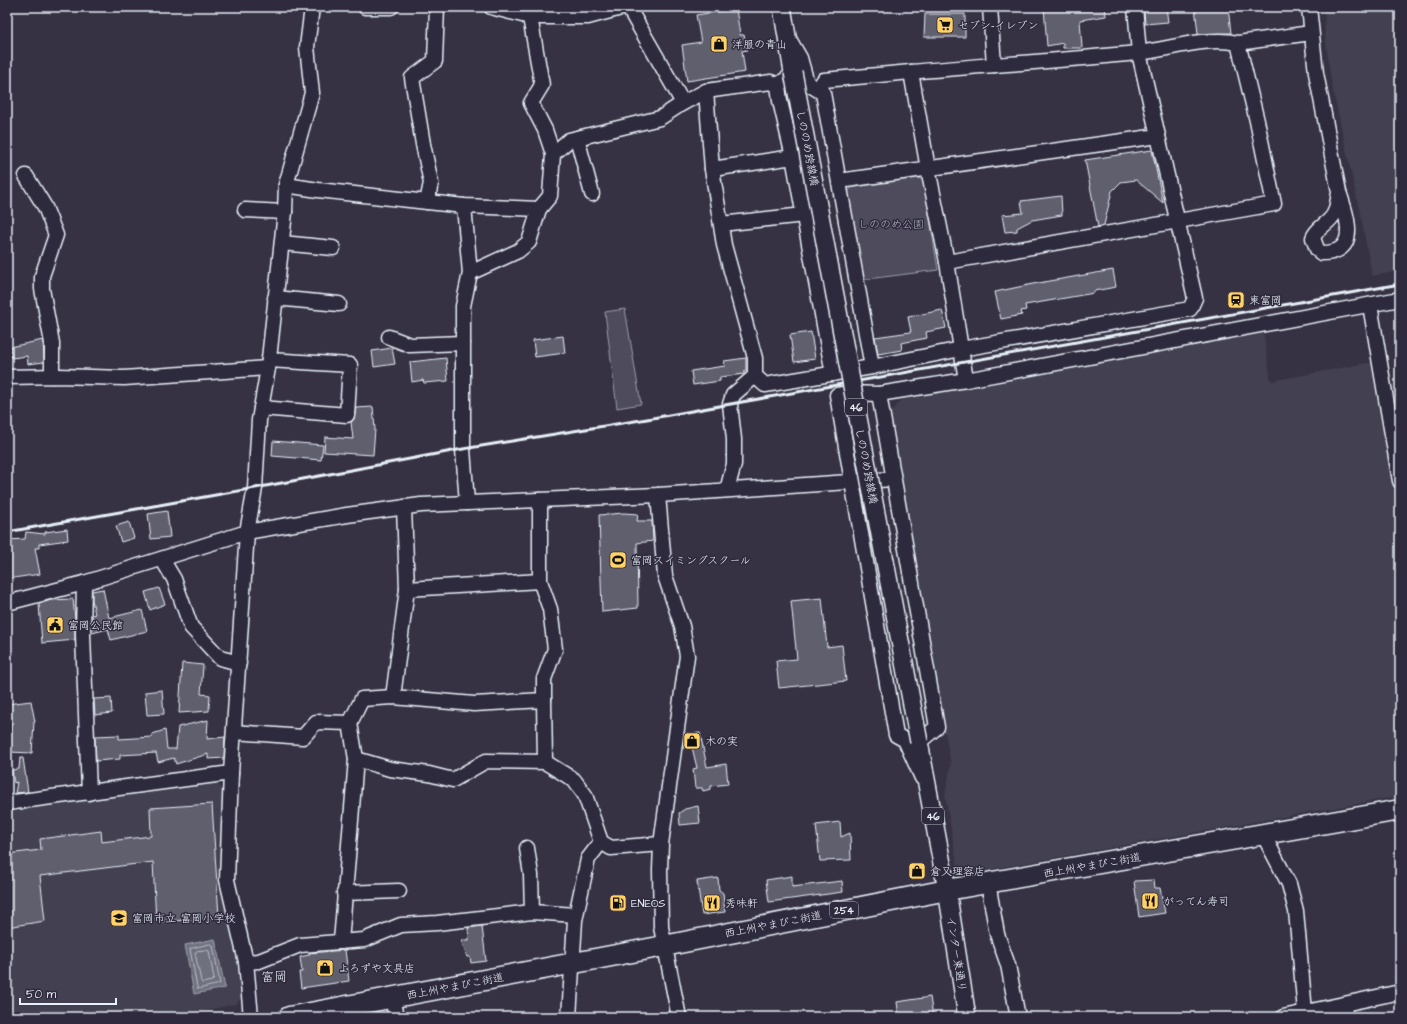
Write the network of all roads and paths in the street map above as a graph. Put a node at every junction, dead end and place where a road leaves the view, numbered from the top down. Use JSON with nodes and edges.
{"nodes":[{"id":1,"x":312,"y":7,"type":"edge"},
{"id":2,"x":365,"y":7,"type":"edge"},
{"id":3,"x":387,"y":7,"type":"edge"},
{"id":4,"x":437,"y":7,"type":"edge"},
{"id":5,"x":491,"y":7,"type":"edge"},
{"id":6,"x":625,"y":7,"type":"edge"},
{"id":7,"x":628,"y":7,"type":"edge"},
{"id":8,"x":782,"y":7,"type":"edge"},
{"id":9,"x":990,"y":7,"type":"edge"},
{"id":10,"x":1134,"y":7,"type":"edge"},
{"id":11,"x":1309,"y":7,"type":"edge"},
{"id":12,"x":530,"y":17,"type":"junction"},
{"id":13,"x":1311,"y":28,"type":"junction"},
{"id":14,"x":787,"y":37,"type":"junction"},
{"id":15,"x":1238,"y":43,"type":"junction"},
{"id":16,"x":1139,"y":53,"type":"junction"},
{"id":17,"x":994,"y":65,"type":"junction"},
{"id":18,"x":794,"y":72,"type":"junction"},
{"id":19,"x":911,"y":72,"type":"junction"},
{"id":20,"x":778,"y":85,"type":"junction"},
{"id":21,"x":818,"y":89,"type":"junction"},
{"id":22,"x":706,"y":91,"type":"junction"},
{"id":23,"x":683,"y":103,"type":"junction"},
{"id":24,"x":1158,"y":136,"type":"junction"},
{"id":25,"x":577,"y":138,"type":"junction"},
{"id":26,"x":553,"y":154,"type":"junction"},
{"id":27,"x":793,"y":157,"type":"junction"},
{"id":28,"x":712,"y":169,"type":"junction"},
{"id":29,"x":928,"y":169,"type":"junction"},
{"id":30,"x":26,"y":176,"type":"dead end"},
{"id":31,"x":839,"y":181,"type":"junction"},
{"id":32,"x":286,"y":185,"type":"junction"},
{"id":33,"x":1339,"y":192,"type":"dead end"},
{"id":34,"x":592,"y":194,"type":"dead end"},
{"id":35,"x":426,"y":202,"type":"junction"},
{"id":36,"x":464,"y":206,"type":"junction"},
{"id":37,"x":539,"y":209,"type":"junction"},
{"id":38,"x":245,"y":210,"type":"dead end"},
{"id":39,"x":285,"y":212,"type":"junction"},
{"id":40,"x":804,"y":215,"type":"junction"},
{"id":41,"x":1178,"y":222,"type":"junction"},
{"id":42,"x":721,"y":224,"type":"junction"},
{"id":43,"x":282,"y":243,"type":"junction"},
{"id":44,"x":333,"y":248,"type":"dead end"},
{"id":45,"x":947,"y":262,"type":"junction"},
{"id":46,"x":470,"y":273,"type":"junction"},
{"id":47,"x":276,"y":298,"type":"junction"},
{"id":48,"x":1400,"y":299,"type":"edge"},
{"id":49,"x":339,"y":304,"type":"dead end"},
{"id":50,"x":1370,"y":305,"type":"junction"},
{"id":51,"x":389,"y":336,"type":"dead end"},
{"id":52,"x":463,"y":343,"type":"junction"},
{"id":53,"x":961,"y":349,"type":"junction"},
{"id":54,"x":268,"y":364,"type":"junction"},
{"id":55,"x":872,"y":367,"type":"junction"},
{"id":56,"x":833,"y":374,"type":"junction"},
{"id":57,"x":52,"y":376,"type":"junction"},
{"id":58,"x":755,"y":376,"type":"junction"},
{"id":59,"x":7,"y":377,"type":"edge"},
{"id":60,"x":966,"y":380,"type":"junction"},
{"id":61,"x":879,"y":394,"type":"junction"},
{"id":62,"x":261,"y":408,"type":"junction"},
{"id":63,"x":893,"y":479,"type":"junction"},
{"id":64,"x":1400,"y":481,"type":"edge"},
{"id":65,"x":852,"y":482,"type":"junction"},
{"id":66,"x":727,"y":490,"type":"junction"},
{"id":67,"x":658,"y":495,"type":"junction"},
{"id":68,"x":540,"y":500,"type":"junction"},
{"id":69,"x":467,"y":503,"type":"junction"},
{"id":70,"x":404,"y":507,"type":"junction"},
{"id":71,"x":247,"y":532,"type":"junction"},
{"id":72,"x":162,"y":559,"type":"junction"},
{"id":73,"x":540,"y":581,"type":"junction"},
{"id":74,"x":84,"y":583,"type":"junction"},
{"id":75,"x":407,"y":589,"type":"junction"},
{"id":76,"x":7,"y":603,"type":"edge"},
{"id":77,"x":239,"y":663,"type":"junction"},
{"id":78,"x":393,"y":697,"type":"junction"},
{"id":79,"x":544,"y":700,"type":"junction"},
{"id":80,"x":350,"y":723,"type":"junction"},
{"id":81,"x":234,"y":732,"type":"junction"},
{"id":82,"x":919,"y":742,"type":"junction"},
{"id":83,"x":356,"y":759,"type":"junction"},
{"id":84,"x":545,"y":762,"type":"junction"},
{"id":85,"x":231,"y":773,"type":"junction"},
{"id":86,"x":89,"y":792,"type":"junction"},
{"id":87,"x":929,"y":794,"type":"junction"},
{"id":88,"x":7,"y":803,"type":"edge"},
{"id":89,"x":1400,"y":810,"type":"edge"},
{"id":90,"x":1263,"y":834,"type":"junction"},
{"id":91,"x":601,"y":842,"type":"junction"},
{"id":92,"x":660,"y":844,"type":"junction"},
{"id":93,"x":527,"y":848,"type":"dead end"},
{"id":94,"x":988,"y":883,"type":"junction"},
{"id":95,"x":947,"y":890,"type":"junction"},
{"id":96,"x":400,"y":891,"type":"dead end"},
{"id":97,"x":344,"y":894,"type":"junction"},
{"id":98,"x":532,"y":912,"type":"junction"},
{"id":99,"x":576,"y":916,"type":"junction"},
{"id":100,"x":341,"y":942,"type":"junction"},
{"id":101,"x":664,"y":946,"type":"junction"},
{"id":102,"x":246,"y":962,"type":"junction"},
{"id":103,"x":572,"y":964,"type":"junction"},
{"id":104,"x":1400,"y":992,"type":"edge"},
{"id":105,"x":394,"y":1008,"type":"edge"},
{"id":106,"x":1344,"y":1011,"type":"edge"},
{"id":107,"x":1305,"y":1012,"type":"junction"},
{"id":108,"x":251,"y":1017,"type":"edge"},
{"id":109,"x":289,"y":1017,"type":"edge"},
{"id":110,"x":569,"y":1017,"type":"edge"},
{"id":111,"x":678,"y":1017,"type":"edge"},
{"id":112,"x":967,"y":1017,"type":"edge"},
{"id":113,"x":1018,"y":1017,"type":"edge"},
{"id":114,"x":1283,"y":1017,"type":"edge"}],
"edges":[{"from":1,"to":32,"type":"street"},
{"from":2,"to":3,"type":"street"},
{"from":4,"to":35,"type":"street"},
{"from":5,"to":12,"type":"street"},
{"from":6,"to":12,"type":"street"},
{"from":7,"to":23,"type":"street"},
{"from":8,"to":14,"type":"main road","number":"46"},
{"from":9,"to":17,"type":"street"},
{"from":10,"to":16,"type":"street"},
{"from":11,"to":13,"type":"street"},
{"from":12,"to":26,"type":"street"},
{"from":13,"to":15,"type":"street"},
{"from":13,"to":33,"type":"street"},
{"from":14,"to":18,"type":"main road","number":"46"},
{"from":14,"to":21,"type":"street"},
{"from":15,"to":16,"type":"street"},
{"from":15,"to":41,"type":"street"},
{"from":16,"to":17,"type":"street"},
{"from":16,"to":24,"type":"street"},
{"from":17,"to":19,"type":"street"},
{"from":18,"to":20,"type":"street"},
{"from":18,"to":82,"type":"main road","name":"しののめ跨線橋","number":"46","bridge":true},
{"from":19,"to":21,"type":"street"},
{"from":19,"to":29,"type":"street"},
{"from":20,"to":22,"type":"street"},
{"from":20,"to":27,"type":"street"},
{"from":21,"to":31,"type":"street"},
{"from":22,"to":23,"type":"street"},
{"from":22,"to":28,"type":"street"},
{"from":23,"to":25,"type":"street"},
{"from":24,"to":29,"type":"street"},
{"from":24,"to":41,"type":"street"},
{"from":25,"to":26,"type":"street"},
{"from":25,"to":34,"type":"street"},
{"from":26,"to":37,"type":"street"},
{"from":27,"to":28,"type":"street"},
{"from":27,"to":40,"type":"street"},
{"from":28,"to":42,"type":"street"},
{"from":29,"to":31,"type":"street"},
{"from":29,"to":45,"type":"street"},
{"from":30,"to":57,"type":"street"},
{"from":31,"to":55,"type":"street"},
{"from":32,"to":35,"type":"street"},
{"from":32,"to":39,"type":"street"},
{"from":35,"to":36,"type":"street"},
{"from":36,"to":37,"type":"street"},
{"from":36,"to":46,"type":"street"},
{"from":37,"to":46,"type":"street"},
{"from":38,"to":39,"type":"street"},
{"from":39,"to":43,"type":"street"},
{"from":40,"to":42,"type":"street"},
{"from":40,"to":56,"type":"street"},
{"from":41,"to":45,"type":"street"},
{"from":41,"to":53,"type":"street"},
{"from":42,"to":58,"type":"street"},
{"from":43,"to":44,"type":"street"},
{"from":43,"to":47,"type":"street"},
{"from":45,"to":53,"type":"street"},
{"from":46,"to":52,"type":"street"},
{"from":47,"to":49,"type":"street"},
{"from":47,"to":54,"type":"street"},
{"from":48,"to":50,"type":"street"},
{"from":50,"to":60,"type":"street"},
{"from":50,"to":64,"type":"street"},
{"from":51,"to":52,"type":"street"},
{"from":52,"to":69,"type":"street"},
{"from":53,"to":55,"type":"street"},
{"from":53,"to":60,"type":"street"},
{"from":54,"to":57,"type":"street"},
{"from":54,"to":62,"type":"street"},
{"from":54,"to":62,"type":"street"},
{"from":55,"to":56,"type":"street"},
{"from":56,"to":58,"type":"street"},
{"from":57,"to":59,"type":"street"},
{"from":58,"to":66,"type":"street"},
{"from":60,"to":61,"type":"street"},
{"from":61,"to":63,"type":"street"},
{"from":61,"to":65,"type":"street"},
{"from":62,"to":71,"type":"street"},
{"from":63,"to":65,"type":"street"},
{"from":63,"to":82,"type":"street"},
{"from":65,"to":66,"type":"street"},
{"from":65,"to":87,"type":"street"},
{"from":66,"to":67,"type":"street"},
{"from":67,"to":68,"type":"street"},
{"from":67,"to":92,"type":"street"},
{"from":68,"to":69,"type":"street"},
{"from":68,"to":73,"type":"street"},
{"from":69,"to":70,"type":"street"},
{"from":70,"to":71,"type":"street"},
{"from":70,"to":75,"type":"street"},
{"from":71,"to":72,"type":"street"},
{"from":71,"to":77,"type":"street"},
{"from":72,"to":74,"type":"street"},
{"from":72,"to":77,"type":"street"},
{"from":73,"to":75,"type":"street"},
{"from":73,"to":79,"type":"street"},
{"from":74,"to":76,"type":"street"},
{"from":74,"to":86,"type":"street"},
{"from":75,"to":78,"type":"street"},
{"from":77,"to":81,"type":"street"},
{"from":78,"to":79,"type":"street"},
{"from":78,"to":80,"type":"street"},
{"from":79,"to":84,"type":"street"},
{"from":80,"to":81,"type":"street"},
{"from":80,"to":83,"type":"street"},
{"from":81,"to":85,"type":"street"},
{"from":82,"to":87,"type":"main road","number":"46"},
{"from":83,"to":84,"type":"street"},
{"from":83,"to":97,"type":"street"},
{"from":84,"to":91,"type":"street"},
{"from":85,"to":86,"type":"street"},
{"from":85,"to":102,"type":"street"},
{"from":86,"to":88,"type":"street"},
{"from":87,"to":95,"type":"main road","number":"46"},
{"from":89,"to":90,"type":"highway","name":"西上州やまびこ街道","number":"254"},
{"from":90,"to":94,"type":"highway","name":"西上州やまびこ街道","number":"254"},
{"from":90,"to":107,"type":"street"},
{"from":91,"to":92,"type":"street"},
{"from":91,"to":99,"type":"street"},
{"from":92,"to":101,"type":"street"},
{"from":93,"to":98,"type":"street"},
{"from":94,"to":95,"type":"highway","name":"西上州やまびこ街道","number":"254"},
{"from":94,"to":113,"type":"street"},
{"from":95,"to":101,"type":"highway","name":"西上州やまびこ街道","number":"254"},
{"from":95,"to":112,"type":"main road","name":"インター東通り","number":"46"},
{"from":96,"to":97,"type":"street"},
{"from":97,"to":100,"type":"street"},
{"from":98,"to":99,"type":"street"},
{"from":98,"to":100,"type":"street"},
{"from":99,"to":103,"type":"street"},
{"from":100,"to":102,"type":"street"},
{"from":101,"to":103,"type":"highway","name":"西上州やまびこ街道","number":"254"},
{"from":101,"to":111,"type":"street"},
{"from":102,"to":108,"type":"street"},
{"from":103,"to":105,"type":"highway","name":"西上州やまびこ街道","number":"254"},
{"from":103,"to":110,"type":"street"},
{"from":104,"to":106,"type":"street"},
{"from":105,"to":109,"type":"highway","name":"西上州やまびこ街道","number":"254"},
{"from":106,"to":107,"type":"street"},
{"from":107,"to":114,"type":"street"}]}
